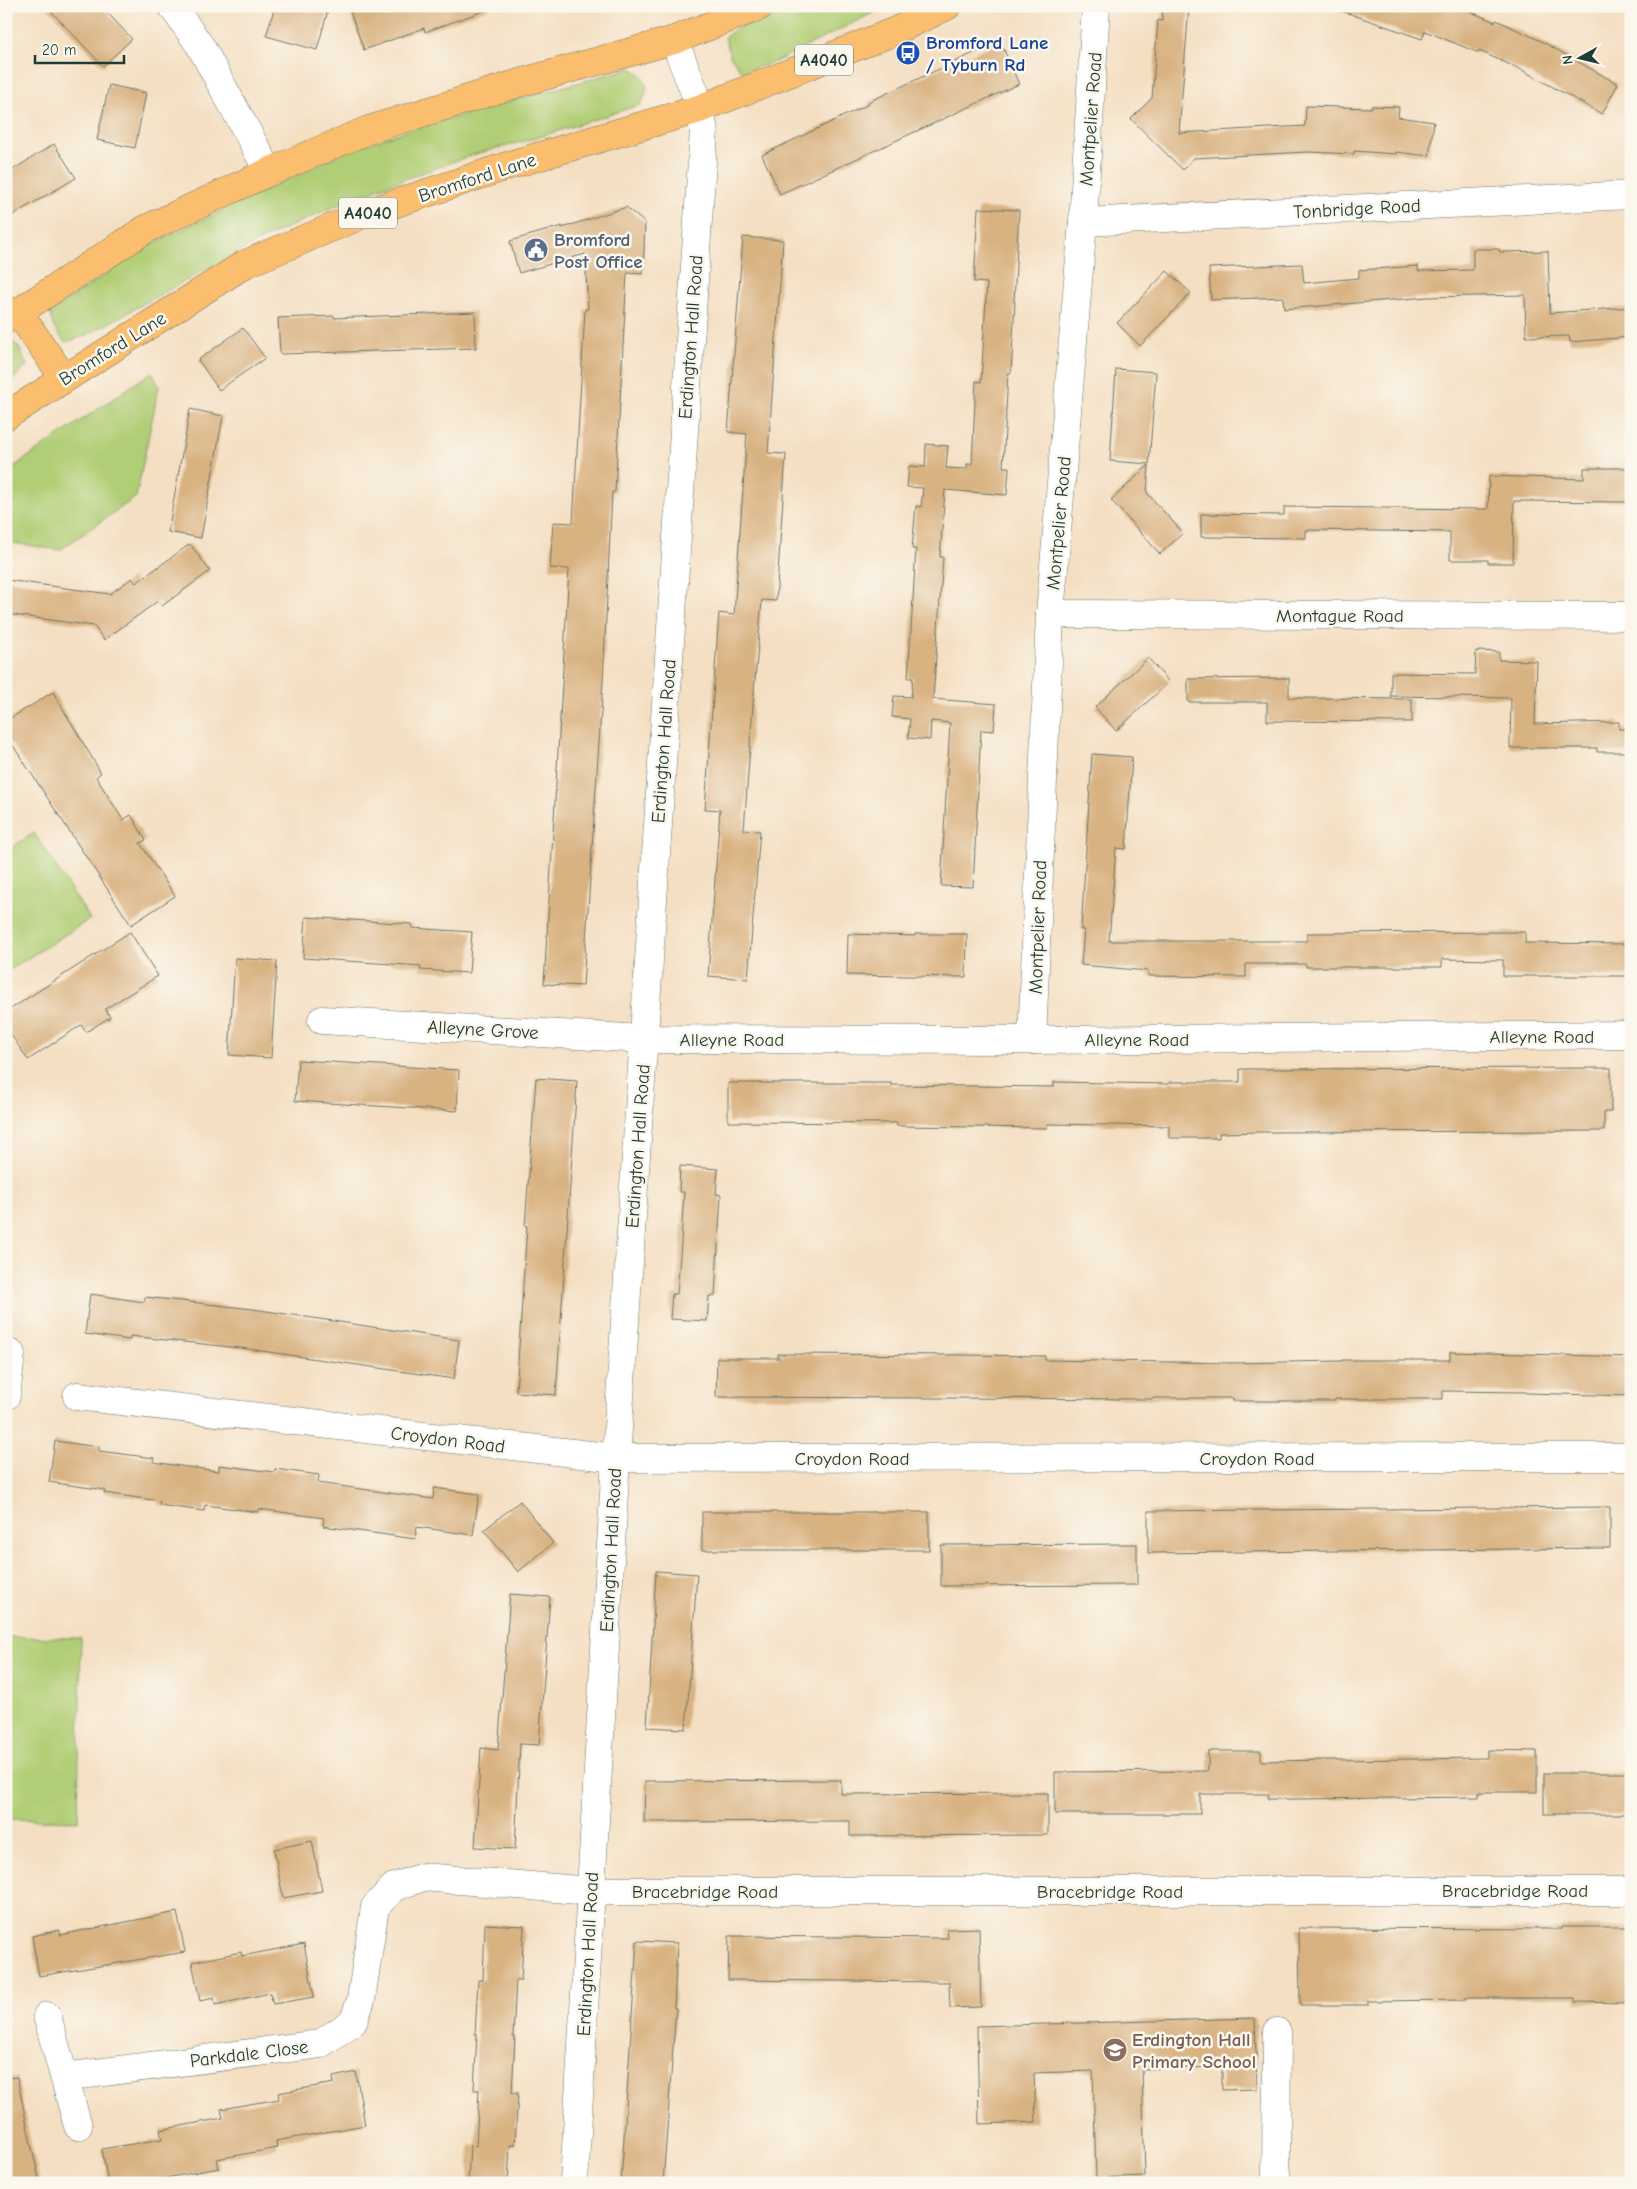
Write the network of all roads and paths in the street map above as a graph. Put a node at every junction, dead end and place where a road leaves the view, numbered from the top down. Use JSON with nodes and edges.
{"nodes":[{"id":1,"x":172,"y":6,"type":"edge"},
{"id":2,"x":760,"y":6,"type":"edge"},
{"id":3,"x":947,"y":6,"type":"edge"},
{"id":4,"x":1096,"y":6,"type":"edge"},
{"id":5,"x":674,"y":40,"type":"junction"},
{"id":6,"x":699,"y":109,"type":"junction"},
{"id":7,"x":269,"y":172,"type":"junction"},
{"id":8,"x":1631,"y":195,"type":"edge"},
{"id":9,"x":1083,"y":222,"type":"junction"},
{"id":10,"x":12,"y":316,"type":"edge"},
{"id":11,"x":64,"y":378,"type":"junction"},
{"id":12,"x":6,"y":416,"type":"edge"},
{"id":13,"x":1050,"y":614,"type":"junction"},
{"id":14,"x":1631,"y":616,"type":"edge"},
{"id":15,"x":322,"y":1020,"type":"dead end"},
{"id":16,"x":1631,"y":1035,"type":"edge"},
{"id":17,"x":644,"y":1039,"type":"junction"},
{"id":18,"x":1032,"y":1040,"type":"junction"},
{"id":19,"x":11,"y":1354,"type":"dead end"},
{"id":20,"x":6,"y":1396,"type":"edge"},
{"id":21,"x":77,"y":1396,"type":"dead end"},
{"id":22,"x":1631,"y":1457,"type":"edge"},
{"id":23,"x":616,"y":1458,"type":"junction"},
{"id":24,"x":590,"y":1891,"type":"junction"},
{"id":25,"x":1631,"y":1891,"type":"edge"},
{"id":26,"x":47,"y":2016,"type":"dead end"},
{"id":27,"x":1278,"y":2032,"type":"dead end"},
{"id":28,"x":65,"y":2077,"type":"junction"},
{"id":29,"x":78,"y":2126,"type":"dead end"},
{"id":30,"x":574,"y":2183,"type":"edge"},
{"id":31,"x":1276,"y":2183,"type":"edge"}],
"edges":[{"from":1,"to":7,"type":"street"},
{"from":2,"to":5,"type":"main road"},
{"from":3,"to":6,"type":"main road","name":"Bromford Lane","number":"A4040"},
{"from":4,"to":9,"type":"street","name":"Montpelier Road"},
{"from":5,"to":6,"type":"street","name":"Erdington Hall Road"},
{"from":5,"to":7,"type":"main road"},
{"from":6,"to":11,"type":"main road","name":"Bromford Lane","number":"A4040"},
{"from":6,"to":17,"type":"street","name":"Erdington Hall Road"},
{"from":7,"to":10,"type":"main road"},
{"from":8,"to":9,"type":"street","name":"Tonbridge Road"},
{"from":9,"to":13,"type":"street","name":"Montpelier Road"},
{"from":10,"to":11,"type":"main road"},
{"from":11,"to":12,"type":"main road","name":"Bromford Lane","number":"A4040"},
{"from":13,"to":14,"type":"street","name":"Montague Road"},
{"from":13,"to":18,"type":"street","name":"Montpelier Road"},
{"from":15,"to":17,"type":"street","name":"Alleyne Grove"},
{"from":16,"to":18,"type":"street","name":"Alleyne Road"},
{"from":17,"to":18,"type":"street","name":"Alleyne Road"},
{"from":17,"to":23,"type":"street","name":"Erdington Hall Road"},
{"from":19,"to":20,"type":"street"},
{"from":21,"to":23,"type":"street","name":"Croydon Road"},
{"from":22,"to":23,"type":"street","name":"Croydon Road"},
{"from":23,"to":24,"type":"street","name":"Erdington Hall Road"},
{"from":24,"to":25,"type":"street","name":"Bracebridge Road"},
{"from":24,"to":28,"type":"street","name":"Parkdale Close"},
{"from":24,"to":30,"type":"street","name":"Erdington Hall Road"},
{"from":26,"to":28,"type":"street"},
{"from":27,"to":31,"type":"street"},
{"from":28,"to":29,"type":"street"}]}
